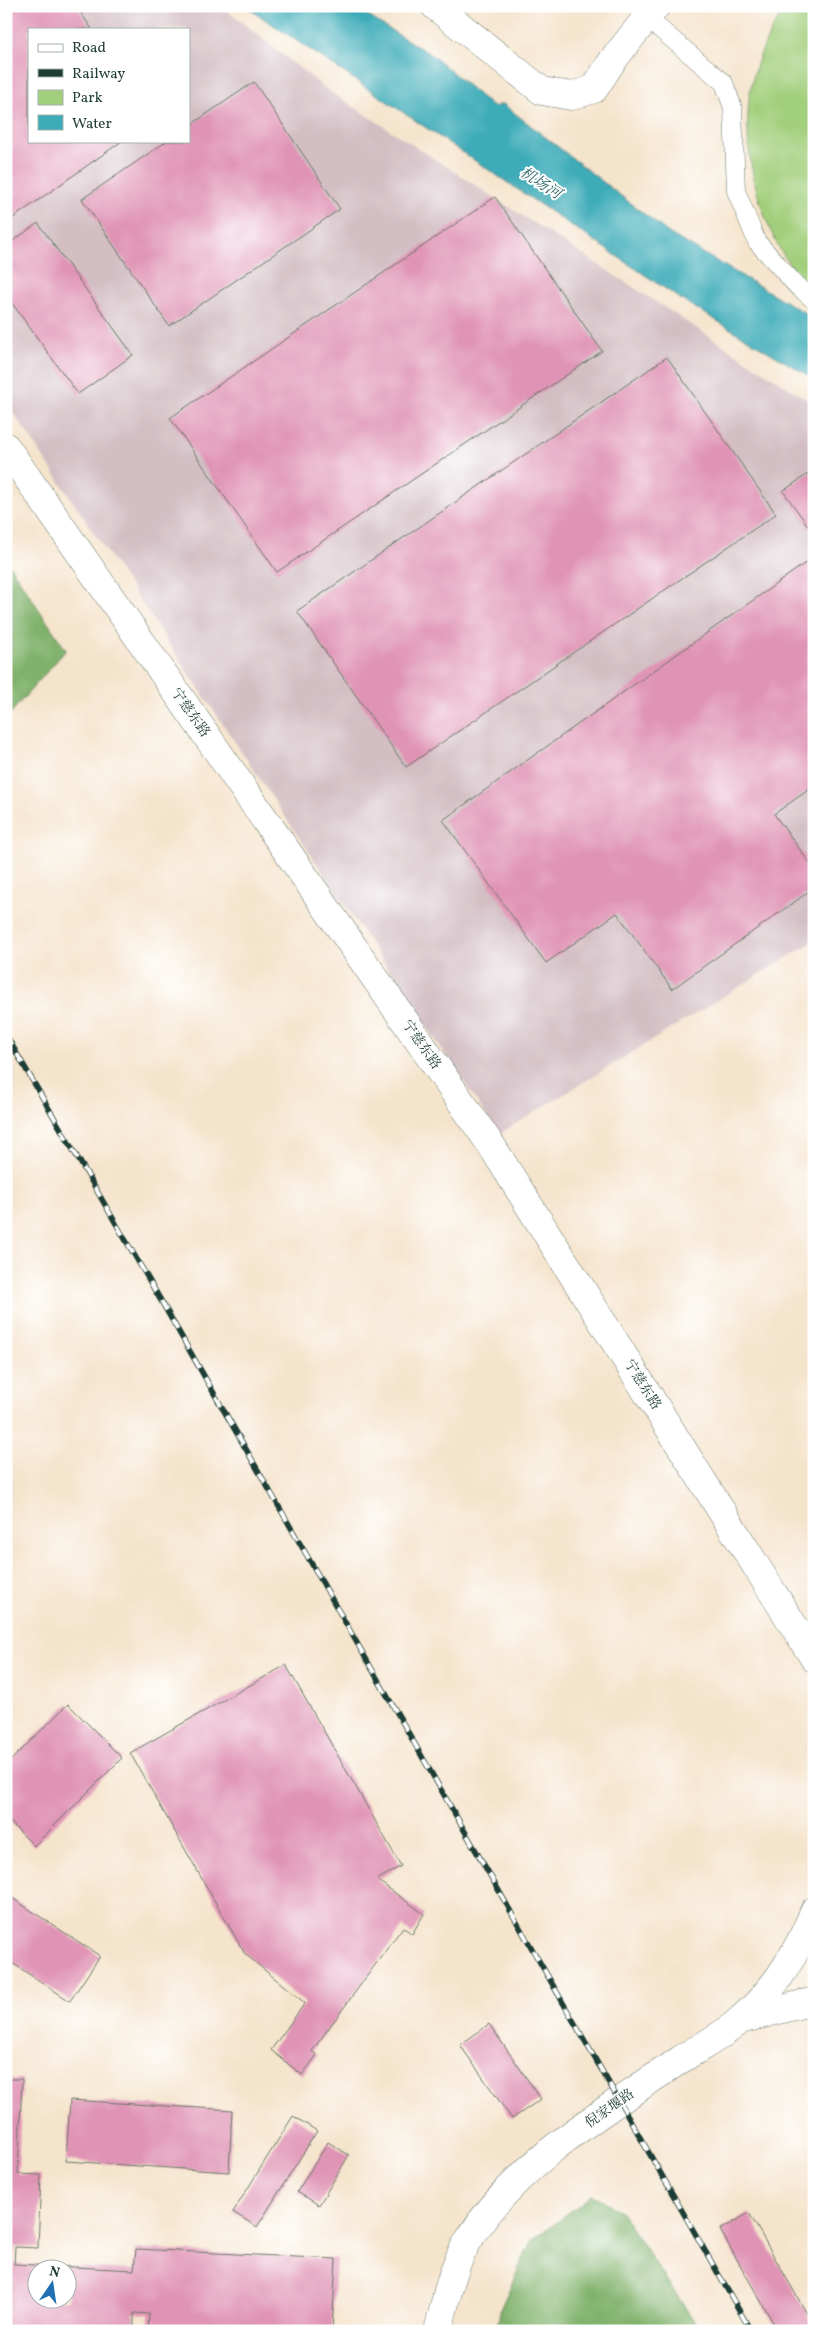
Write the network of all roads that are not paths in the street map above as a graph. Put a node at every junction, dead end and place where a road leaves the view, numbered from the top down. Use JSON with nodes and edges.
{"nodes":[{"id":1,"x":435,"y":6,"type":"edge"},
{"id":2,"x":651,"y":12,"type":"edge"},
{"id":3,"x":814,"y":300,"type":"edge"},
{"id":4,"x":6,"y":448,"type":"edge"},
{"id":5,"x":814,"y":1658,"type":"edge"},
{"id":6,"x":814,"y":1911,"type":"edge"},
{"id":7,"x":814,"y":2001,"type":"edge"},
{"id":8,"x":740,"y":2020,"type":"junction"},
{"id":9,"x":438,"y":2331,"type":"edge"}],
"edges":[{"from":1,"to":2,"type":"main road"},
{"from":2,"to":3,"type":"lane"},
{"from":4,"to":5,"type":"main road","name":"宁慈东路"},
{"from":6,"to":8,"type":"main road","name":"倪家堰路"},
{"from":7,"to":8,"type":"main road"},
{"from":8,"to":9,"type":"main road","name":"倪家堰路"}]}
